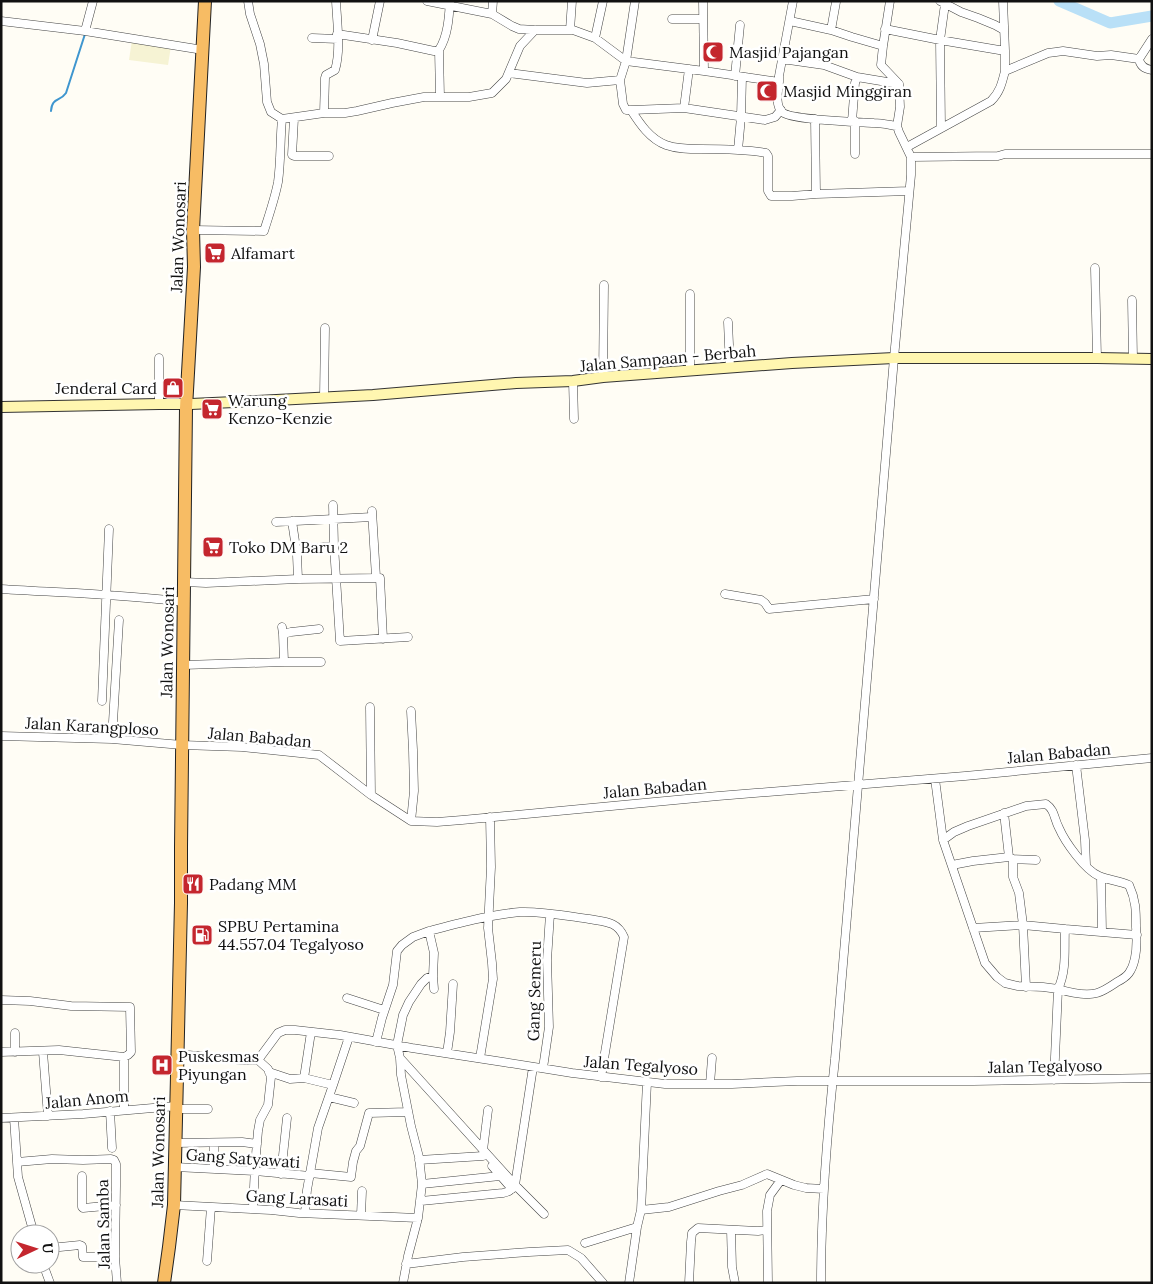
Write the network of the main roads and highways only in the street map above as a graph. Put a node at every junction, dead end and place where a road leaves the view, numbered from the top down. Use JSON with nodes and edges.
{"nodes":[{"id":1,"x":205,"y":1,"type":"edge"},
{"id":2,"x":1152,"y":359,"type":"edge"},
{"id":3,"x":187,"y":404,"type":"junction"},
{"id":4,"x":1,"y":407,"type":"edge"},
{"id":5,"x":164,"y":1283,"type":"edge"}],
"edges":[{"from":1,"to":3,"type":"highway","name":"Jalan Wonosari"},
{"from":2,"to":3,"type":"main road","name":"Jalan Sampaan - Berbah"},
{"from":3,"to":4,"type":"main road","name":"Jalan Sampaan - Berbah"},
{"from":3,"to":5,"type":"highway","name":"Jalan Wonosari"}]}
